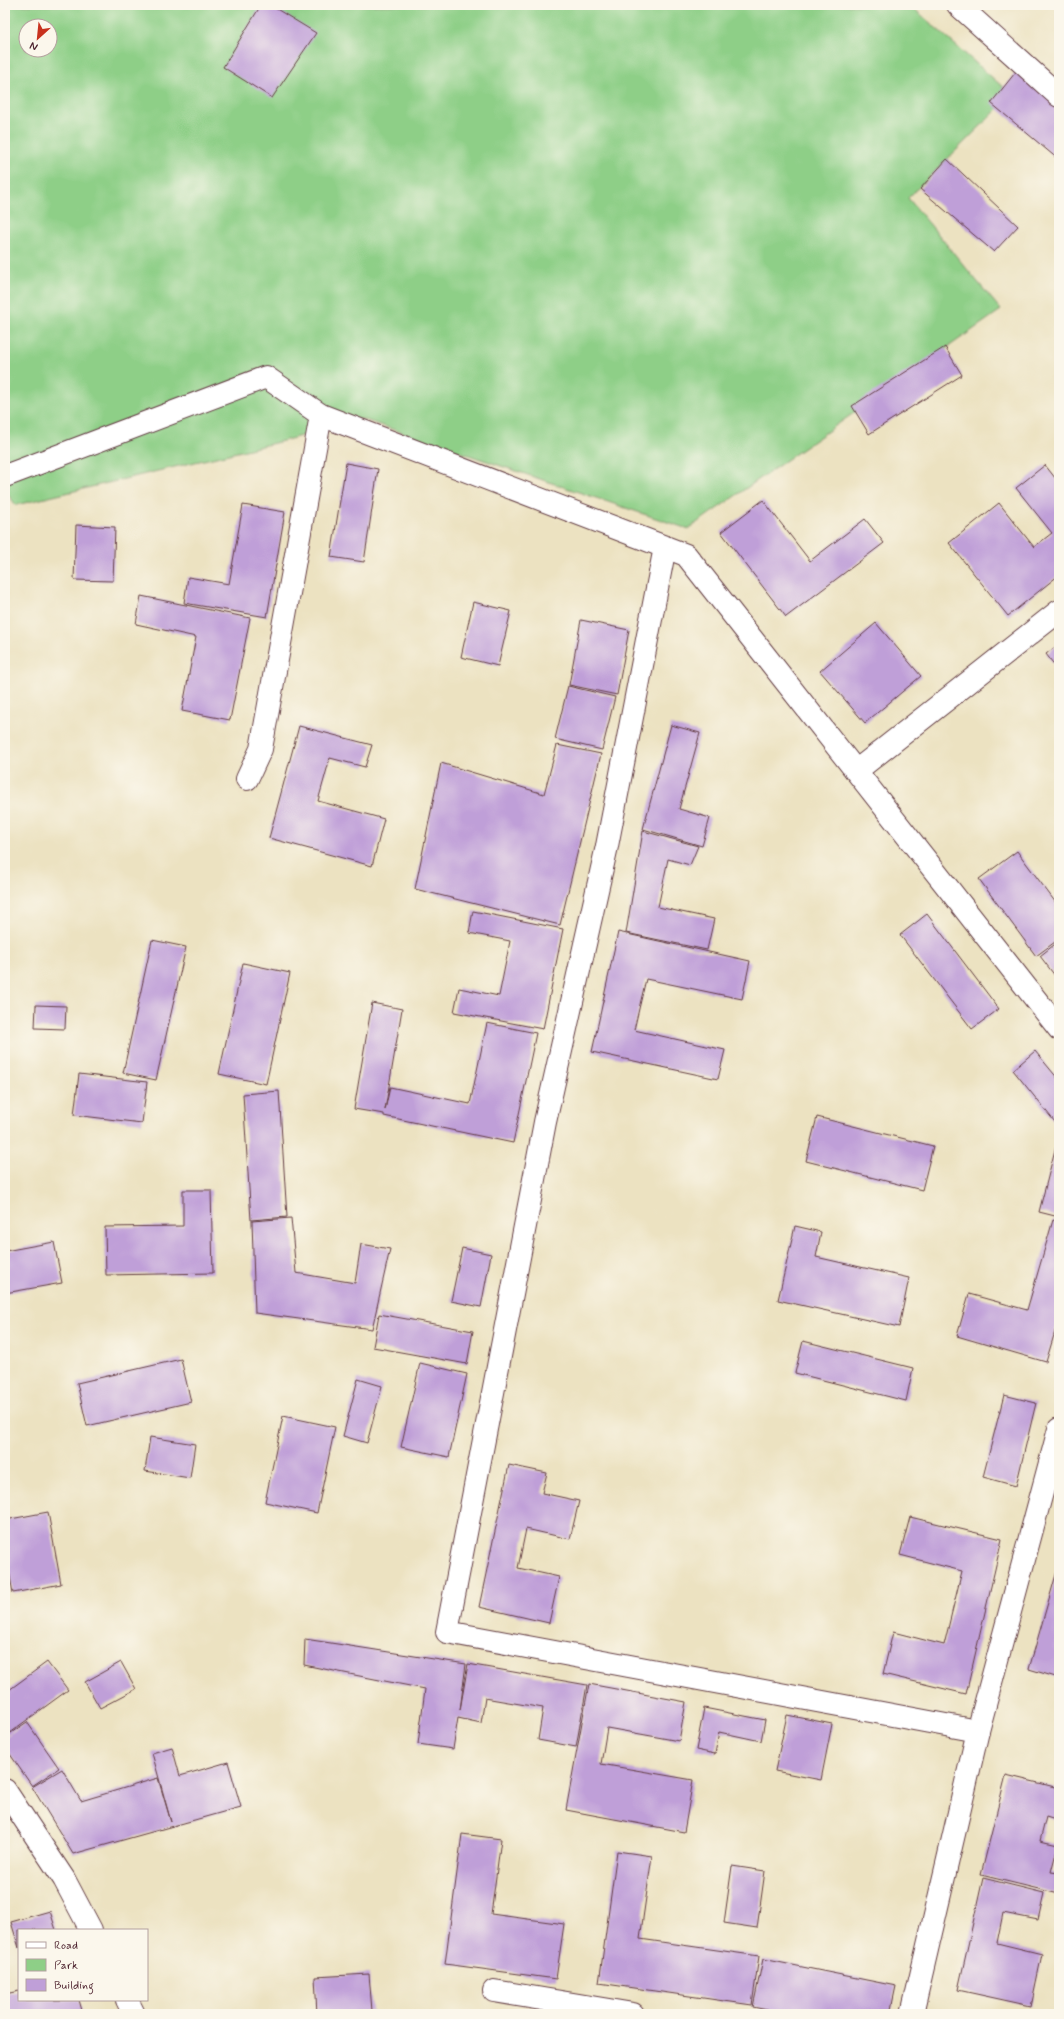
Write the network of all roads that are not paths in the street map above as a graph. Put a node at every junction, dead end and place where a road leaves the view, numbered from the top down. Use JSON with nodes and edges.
{"nodes":[{"id":1,"x":958,"y":5,"type":"edge"},
{"id":2,"x":1059,"y":96,"type":"edge"},
{"id":3,"x":321,"y":415,"type":"junction"},
{"id":4,"x":5,"y":476,"type":"edge"},
{"id":5,"x":665,"y":547,"type":"junction"},
{"id":6,"x":1059,"y":611,"type":"edge"},
{"id":7,"x":856,"y":771,"type":"junction"},
{"id":8,"x":247,"y":779,"type":"dead end"},
{"id":9,"x":1059,"y":1029,"type":"edge"},
{"id":10,"x":1059,"y":1429,"type":"edge"},
{"id":11,"x":978,"y":1731,"type":"junction"},
{"id":12,"x":5,"y":1790,"type":"edge"},
{"id":13,"x":90,"y":1929,"type":"edge"},
{"id":14,"x":494,"y":1991,"type":"dead end"},
{"id":15,"x":128,"y":2001,"type":"edge"},
{"id":16,"x":134,"y":2014,"type":"edge"},
{"id":17,"x":633,"y":2014,"type":"edge"},
{"id":18,"x":912,"y":2014,"type":"edge"}],
"edges":[{"from":1,"to":2,"type":"street"},
{"from":3,"to":4,"type":"street"},
{"from":3,"to":5,"type":"street"},
{"from":3,"to":8,"type":"street"},
{"from":5,"to":7,"type":"street"},
{"from":5,"to":11,"type":"street"},
{"from":6,"to":7,"type":"street"},
{"from":7,"to":9,"type":"street"},
{"from":10,"to":11,"type":"street"},
{"from":11,"to":18,"type":"street"},
{"from":12,"to":13,"type":"street"},
{"from":14,"to":17,"type":"street"},
{"from":15,"to":16,"type":"street"}]}
